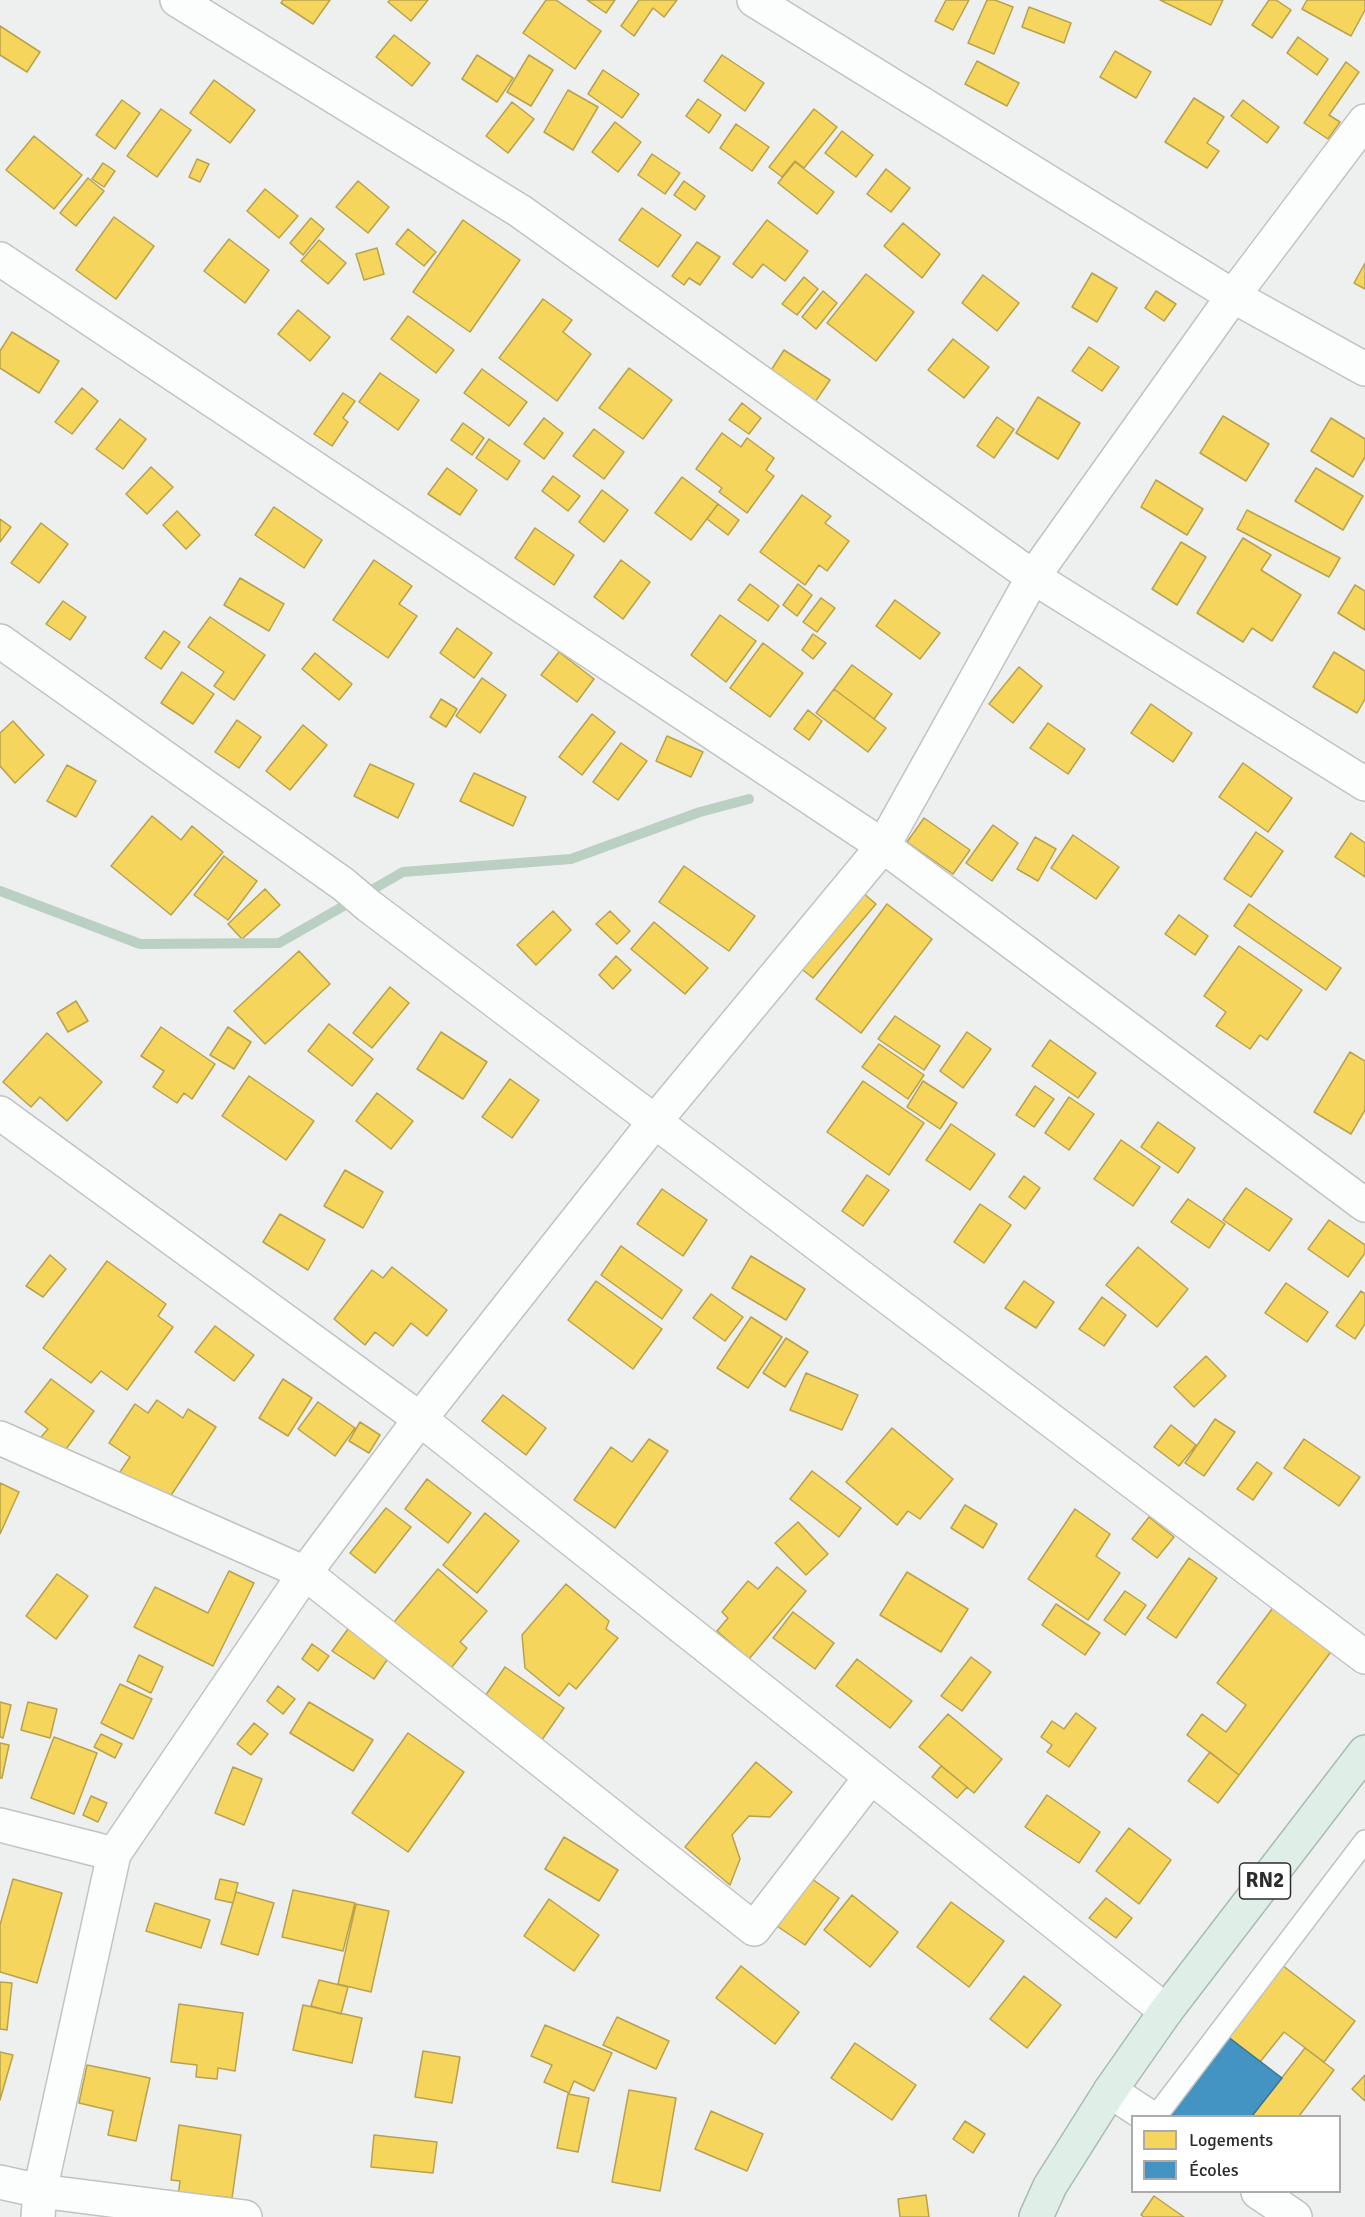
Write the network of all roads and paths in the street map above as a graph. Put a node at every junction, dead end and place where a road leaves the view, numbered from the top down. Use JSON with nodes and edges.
{"nodes":[{"id":1,"x":177,"y":0,"type":"edge"},
{"id":2,"x":754,"y":0,"type":"edge"},
{"id":3,"x":1365,"y":121,"type":"edge"},
{"id":4,"x":0,"y":259,"type":"edge"},
{"id":5,"x":1233,"y":296,"type":"junction"},
{"id":6,"x":1365,"y":369,"type":"edge"},
{"id":7,"x":1032,"y":578,"type":"junction"},
{"id":8,"x":0,"y":640,"type":"edge"},
{"id":9,"x":1365,"y":784,"type":"edge"},
{"id":10,"x":883,"y":846,"type":"junction"},
{"id":11,"x":0,"y":1113,"type":"edge"},
{"id":12,"x":656,"y":1120,"type":"junction"},
{"id":13,"x":1365,"y":1205,"type":"edge"},
{"id":14,"x":420,"y":1419,"type":"junction"},
{"id":15,"x":0,"y":1438,"type":"edge"},
{"id":16,"x":306,"y":1574,"type":"junction"},
{"id":17,"x":1365,"y":1657,"type":"edge"},
{"id":18,"x":1365,"y":1752,"type":"edge"},
{"id":19,"x":870,"y":1778,"type":"junction"},
{"id":20,"x":0,"y":1825,"type":"edge"},
{"id":21,"x":1365,"y":1841,"type":"edge"},
{"id":22,"x":114,"y":1854,"type":"junction"},
{"id":23,"x":1166,"y":2011,"type":"junction"},
{"id":24,"x":1110,"y":2091,"type":"junction"},
{"id":25,"x":1146,"y":2115,"type":"edge"},
{"id":26,"x":1157,"y":2115,"type":"edge"},
{"id":27,"x":0,"y":2182,"type":"edge"},
{"id":28,"x":1259,"y":2193,"type":"edge"},
{"id":29,"x":39,"y":2204,"type":"edge"},
{"id":30,"x":245,"y":2217,"type":"edge"},
{"id":31,"x":1036,"y":2217,"type":"edge"},
{"id":32,"x":1295,"y":2217,"type":"edge"}],
"edges":[{"from":1,"to":7,"type":"street"},
{"from":2,"to":5,"type":"street"},
{"from":3,"to":5,"type":"street"},
{"from":4,"to":10,"type":"street"},
{"from":5,"to":6,"type":"street"},
{"from":5,"to":7,"type":"street"},
{"from":7,"to":9,"type":"street"},
{"from":7,"to":10,"type":"street"},
{"from":8,"to":12,"type":"street"},
{"from":10,"to":12,"type":"street"},
{"from":10,"to":13,"type":"street"},
{"from":11,"to":14,"type":"street"},
{"from":12,"to":14,"type":"street"},
{"from":12,"to":17,"type":"street"},
{"from":14,"to":16,"type":"street"},
{"from":14,"to":19,"type":"street"},
{"from":15,"to":16,"type":"street"},
{"from":16,"to":19,"type":"street"},
{"from":16,"to":22,"type":"street"},
{"from":18,"to":23,"type":"highway","number":"RN2"},
{"from":19,"to":23,"type":"street"},
{"from":20,"to":22,"type":"street"},
{"from":21,"to":26,"type":"lane"},
{"from":22,"to":29,"type":"street"},
{"from":23,"to":24,"type":"highway","number":"RN2"},
{"from":24,"to":25,"type":"street"},
{"from":24,"to":31,"type":"highway","number":"RN2"},
{"from":27,"to":29,"type":"street"},
{"from":28,"to":32,"type":"street"},
{"from":29,"to":30,"type":"street"}]}
